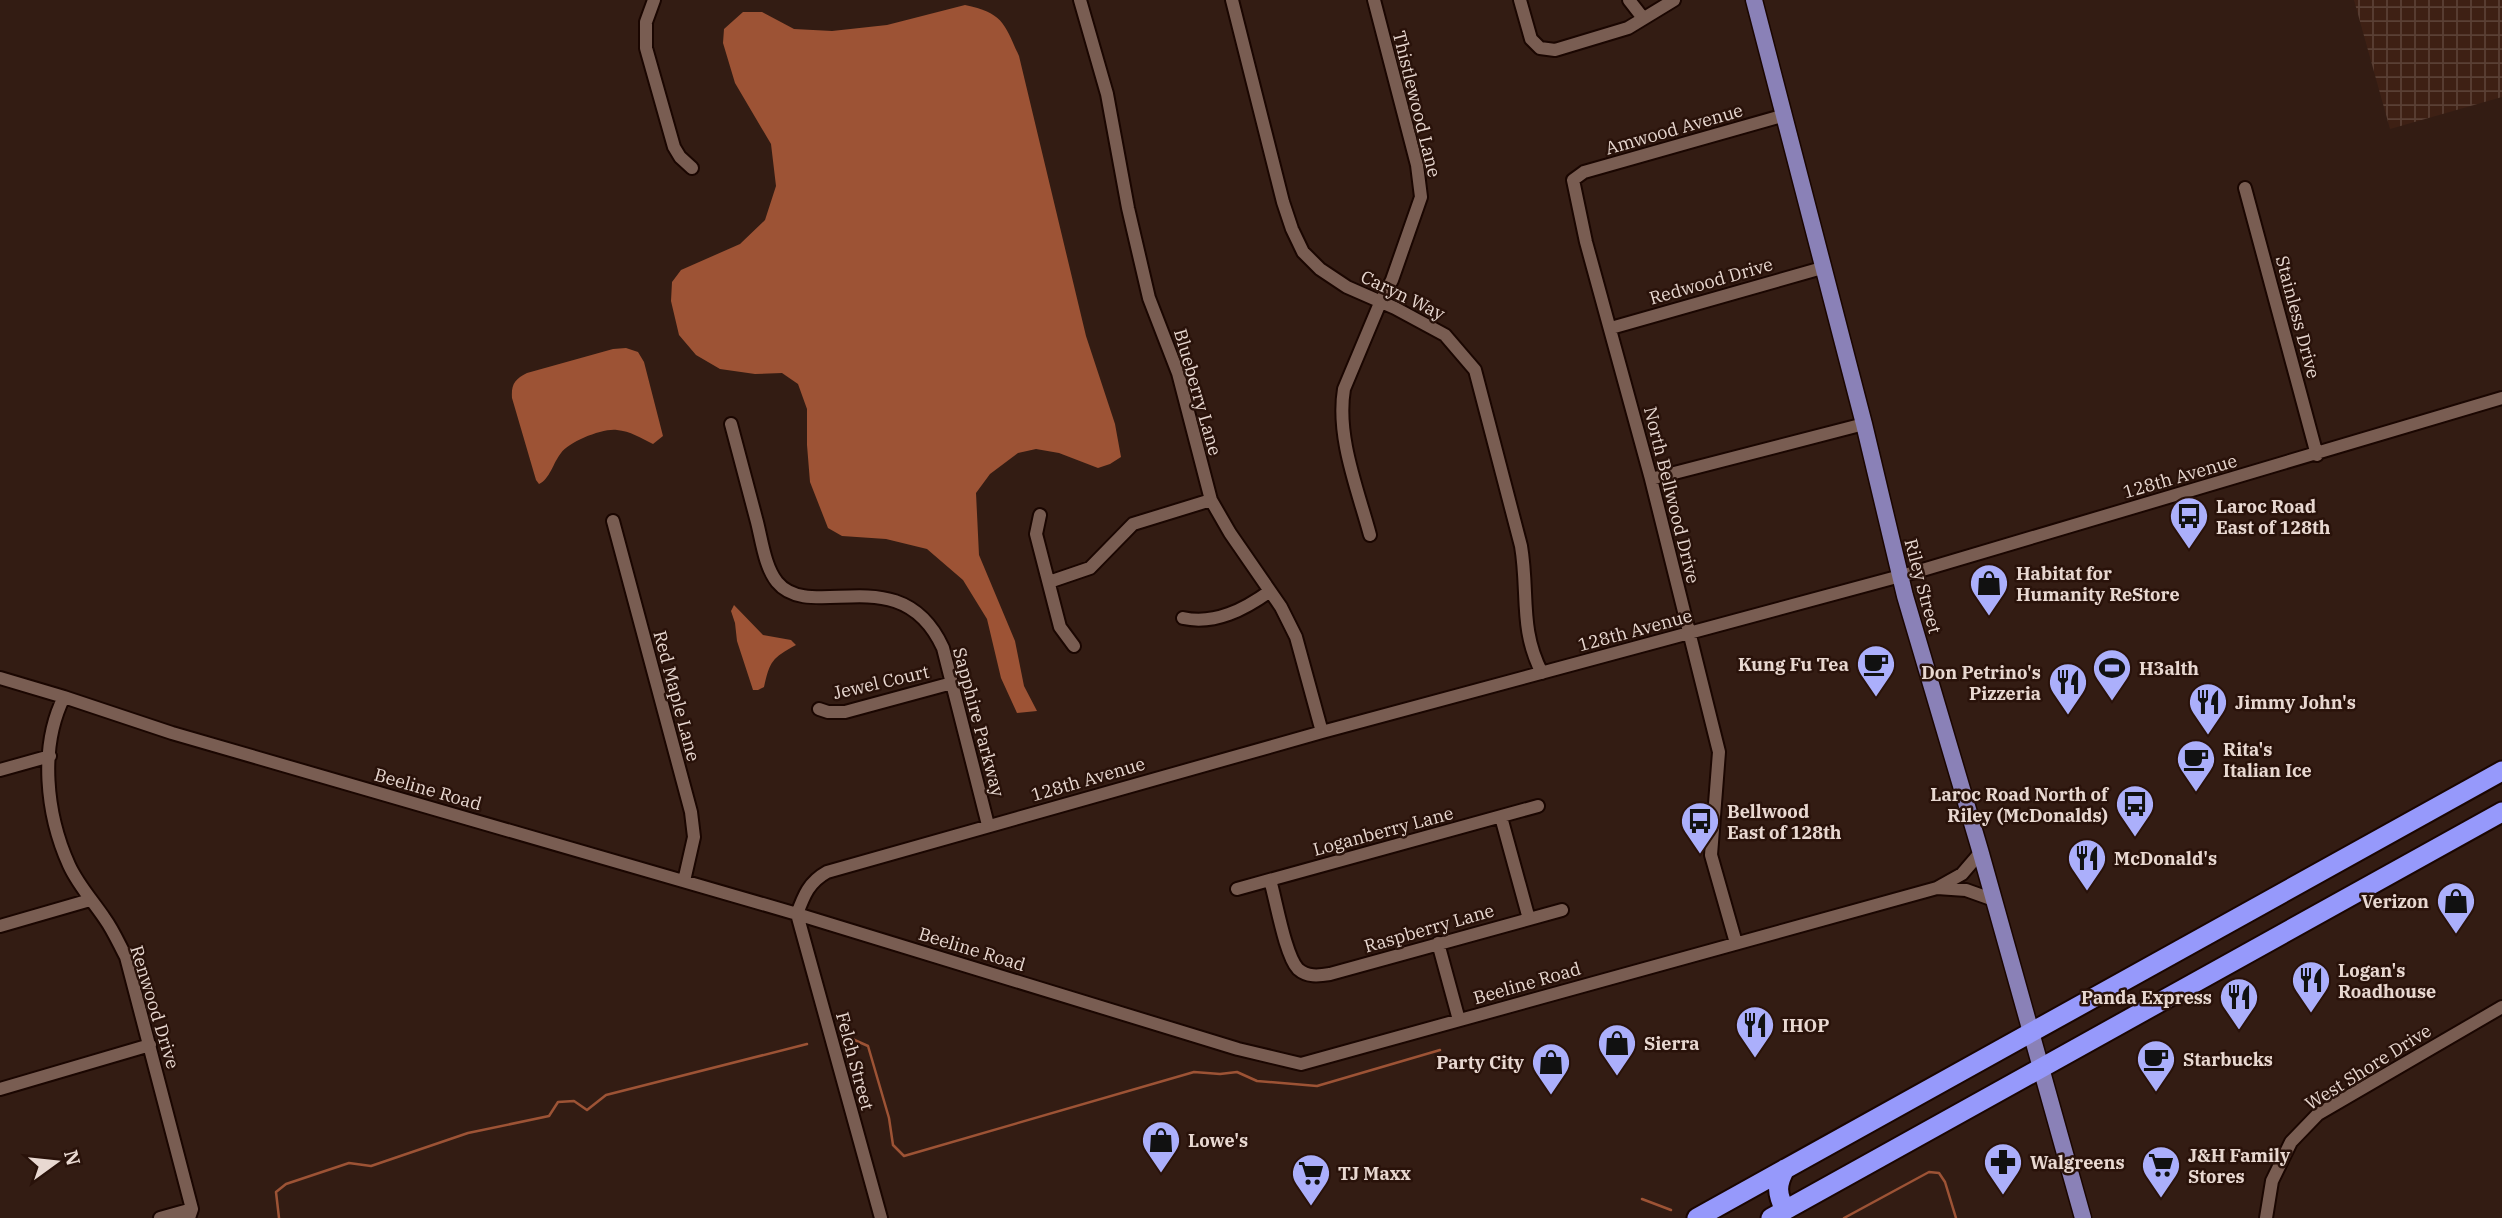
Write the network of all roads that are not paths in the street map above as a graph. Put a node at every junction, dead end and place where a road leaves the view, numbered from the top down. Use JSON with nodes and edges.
{"nodes":[{"id":1,"x":654,"y":0,"type":"edge"},
{"id":2,"x":1080,"y":0,"type":"edge"},
{"id":3,"x":1232,"y":0,"type":"edge"},
{"id":4,"x":1374,"y":0,"type":"edge"},
{"id":5,"x":1520,"y":0,"type":"edge"},
{"id":6,"x":1629,"y":0,"type":"edge"},
{"id":7,"x":1674,"y":0,"type":"edge"},
{"id":8,"x":1754,"y":0,"type":"edge"},
{"id":9,"x":1643,"y":18,"type":"junction"},
{"id":10,"x":1786,"y":115,"type":"junction"},
{"id":11,"x":692,"y":168,"type":"dead end"},
{"id":12,"x":1573,"y":180,"type":"joint"},
{"id":13,"x":2245,"y":188,"type":"dead end"},
{"id":14,"x":1822,"y":268,"type":"junction"},
{"id":15,"x":1380,"y":303,"type":"junction"},
{"id":16,"x":1611,"y":328,"type":"junction"},
{"id":17,"x":2502,"y":398,"type":"edge"},
{"id":18,"x":732,"y":424,"type":"dead end"},
{"id":19,"x":1864,"y":424,"type":"junction"},
{"id":20,"x":2317,"y":455,"type":"junction"},
{"id":21,"x":1651,"y":479,"type":"junction"},
{"id":22,"x":1211,"y":499,"type":"junction"},
{"id":23,"x":1040,"y":514,"type":"dead end"},
{"id":24,"x":613,"y":521,"type":"dead end"},
{"id":25,"x":1370,"y":535,"type":"dead end"},
{"id":26,"x":1900,"y":576,"type":"junction"},
{"id":27,"x":1049,"y":582,"type":"junction"},
{"id":28,"x":1270,"y":591,"type":"junction"},
{"id":29,"x":1183,"y":618,"type":"dead end"},
{"id":30,"x":1690,"y":634,"type":"junction"},
{"id":31,"x":1074,"y":646,"type":"dead end"},
{"id":32,"x":1542,"y":673,"type":"junction"},
{"id":33,"x":0,"y":678,"type":"edge"},
{"id":34,"x":952,"y":683,"type":"junction"},
{"id":35,"x":64,"y":696,"type":"junction"},
{"id":36,"x":819,"y":709,"type":"dead end"},
{"id":37,"x":1322,"y":732,"type":"junction"},
{"id":38,"x":50,"y":756,"type":"junction"},
{"id":39,"x":0,"y":770,"type":"edge"},
{"id":40,"x":2502,"y":771,"type":"edge"},
{"id":41,"x":1538,"y":806,"type":"dead end"},
{"id":42,"x":2502,"y":811,"type":"edge"},
{"id":43,"x":1501,"y":817,"type":"junction"},
{"id":44,"x":989,"y":825,"type":"junction"},
{"id":45,"x":1980,"y":853,"type":"junction"},
{"id":46,"x":1270,"y":880,"type":"junction"},
{"id":47,"x":684,"y":881,"type":"junction"},
{"id":48,"x":1937,"y":888,"type":"junction"},
{"id":49,"x":1237,"y":889,"type":"dead end"},
{"id":50,"x":2277,"y":895,"type":"junction"},
{"id":51,"x":90,"y":900,"type":"junction"},
{"id":52,"x":1994,"y":900,"type":"junction"},
{"id":53,"x":1562,"y":910,"type":"dead end"},
{"id":54,"x":797,"y":914,"type":"junction"},
{"id":55,"x":1529,"y":919,"type":"junction"},
{"id":56,"x":0,"y":926,"type":"edge"},
{"id":57,"x":2277,"y":936,"type":"junction"},
{"id":58,"x":1438,"y":943,"type":"junction"},
{"id":59,"x":1736,"y":943,"type":"junction"},
{"id":60,"x":2502,"y":1007,"type":"edge"},
{"id":61,"x":1459,"y":1020,"type":"junction"},
{"id":62,"x":2031,"y":1032,"type":"junction"},
{"id":63,"x":150,"y":1045,"type":"junction"},
{"id":64,"x":2041,"y":1068,"type":"junction"},
{"id":65,"x":0,"y":1089,"type":"edge"},
{"id":66,"x":1785,"y":1170,"type":"junction"},
{"id":67,"x":190,"y":1213,"type":"edge"},
{"id":68,"x":1778,"y":1214,"type":"edge"},
{"id":69,"x":160,"y":1218,"type":"edge"},
{"id":70,"x":881,"y":1218,"type":"edge"},
{"id":71,"x":1697,"y":1218,"type":"edge"},
{"id":72,"x":2083,"y":1218,"type":"edge"},
{"id":73,"x":2266,"y":1218,"type":"edge"}],
"edges":[{"from":1,"to":11,"type":"street"},
{"from":2,"to":22,"type":"street","name":"Blueberry Lane"},
{"from":3,"to":15,"type":"street","name":"Caryn Way"},
{"from":4,"to":15,"type":"street","name":"Thistlewood Lane"},
{"from":5,"to":9,"type":"street"},
{"from":6,"to":9,"type":"street"},
{"from":7,"to":9,"type":"street"},
{"from":8,"to":10,"type":"main road","name":"Riley Street"},
{"from":10,"to":12,"type":"street","name":"Amwood Avenue"},
{"from":10,"to":14,"type":"main road","name":"Riley Street"},
{"from":12,"to":16,"type":"street","name":"North Bellwood Drive"},
{"from":13,"to":20,"type":"street","name":"Stainless Drive"},
{"from":14,"to":16,"type":"street","name":"Redwood Drive"},
{"from":14,"to":19,"type":"main road","name":"Riley Street"},
{"from":15,"to":25,"type":"street","name":"Thistlewood Lane"},
{"from":15,"to":32,"type":"street","name":"Caryn Way"},
{"from":16,"to":21,"type":"street","name":"North Bellwood Drive"},
{"from":17,"to":20,"type":"street","name":"128th Avenue"},
{"from":18,"to":34,"type":"street","name":"Sapphire Parkway"},
{"from":19,"to":21,"type":"street"},
{"from":19,"to":26,"type":"main road","name":"Riley Street"},
{"from":20,"to":26,"type":"street","name":"128th Avenue"},
{"from":21,"to":30,"type":"street","name":"North Bellwood Drive"},
{"from":22,"to":27,"type":"street"},
{"from":22,"to":28,"type":"street","name":"Blueberry Lane"},
{"from":23,"to":27,"type":"street"},
{"from":24,"to":47,"type":"street","name":"Red Maple Lane"},
{"from":26,"to":30,"type":"street","name":"128th Avenue"},
{"from":26,"to":45,"type":"main road","name":"Riley Street"},
{"from":27,"to":31,"type":"street"},
{"from":28,"to":29,"type":"street"},
{"from":28,"to":37,"type":"street","name":"Blueberry Lane"},
{"from":30,"to":32,"type":"street","name":"128th Avenue"},
{"from":30,"to":59,"type":"street","name":"North Bellwood Drive"},
{"from":32,"to":37,"type":"street","name":"128th Avenue"},
{"from":33,"to":35,"type":"street","name":"Beeline Road"},
{"from":34,"to":36,"type":"street","name":"Jewel Court"},
{"from":34,"to":44,"type":"street","name":"Sapphire Parkway"},
{"from":35,"to":38,"type":"street","name":"Renwood Drive"},
{"from":35,"to":47,"type":"street","name":"Beeline Road"},
{"from":37,"to":44,"type":"street","name":"128th Avenue"},
{"from":38,"to":39,"type":"street"},
{"from":38,"to":51,"type":"street","name":"Renwood Drive"},
{"from":40,"to":50,"type":"highway"},
{"from":41,"to":43,"type":"street","name":"Loganberry Lane"},
{"from":42,"to":57,"type":"highway"},
{"from":43,"to":46,"type":"street","name":"Loganberry Lane"},
{"from":43,"to":55,"type":"street"},
{"from":44,"to":54,"type":"street","name":"128th Avenue"},
{"from":45,"to":48,"type":"street","name":"Beeline Road"},
{"from":45,"to":52,"type":"main road","name":"Riley Street"},
{"from":46,"to":49,"type":"street","name":"Loganberry Lane"},
{"from":46,"to":58,"type":"street","name":"Raspberry Lane"},
{"from":47,"to":54,"type":"street","name":"Beeline Road"},
{"from":48,"to":52,"type":"street","name":"Beeline Road"},
{"from":48,"to":59,"type":"street","name":"Beeline Road"},
{"from":50,"to":57,"type":"highway"},
{"from":50,"to":62,"type":"highway"},
{"from":51,"to":56,"type":"street"},
{"from":51,"to":63,"type":"street","name":"Renwood Drive"},
{"from":52,"to":62,"type":"main road","name":"Riley Street"},
{"from":53,"to":55,"type":"street","name":"Raspberry Lane"},
{"from":54,"to":61,"type":"street","name":"Beeline Road"},
{"from":54,"to":70,"type":"street","name":"Felch Street"},
{"from":55,"to":58,"type":"street","name":"Raspberry Lane"},
{"from":57,"to":64,"type":"highway"},
{"from":58,"to":61,"type":"street"},
{"from":59,"to":61,"type":"street","name":"Beeline Road"},
{"from":60,"to":73,"type":"street","name":"West Shore Drive"},
{"from":62,"to":64,"type":"main road","name":"Riley Street"},
{"from":62,"to":66,"type":"highway"},
{"from":63,"to":65,"type":"street"},
{"from":63,"to":67,"type":"street","name":"Renwood Drive"},
{"from":64,"to":68,"type":"highway"},
{"from":64,"to":72,"type":"main road","name":"Riley Street"},
{"from":66,"to":68,"type":"highway"},
{"from":66,"to":71,"type":"highway"},
{"from":67,"to":69,"type":"street"}]}
